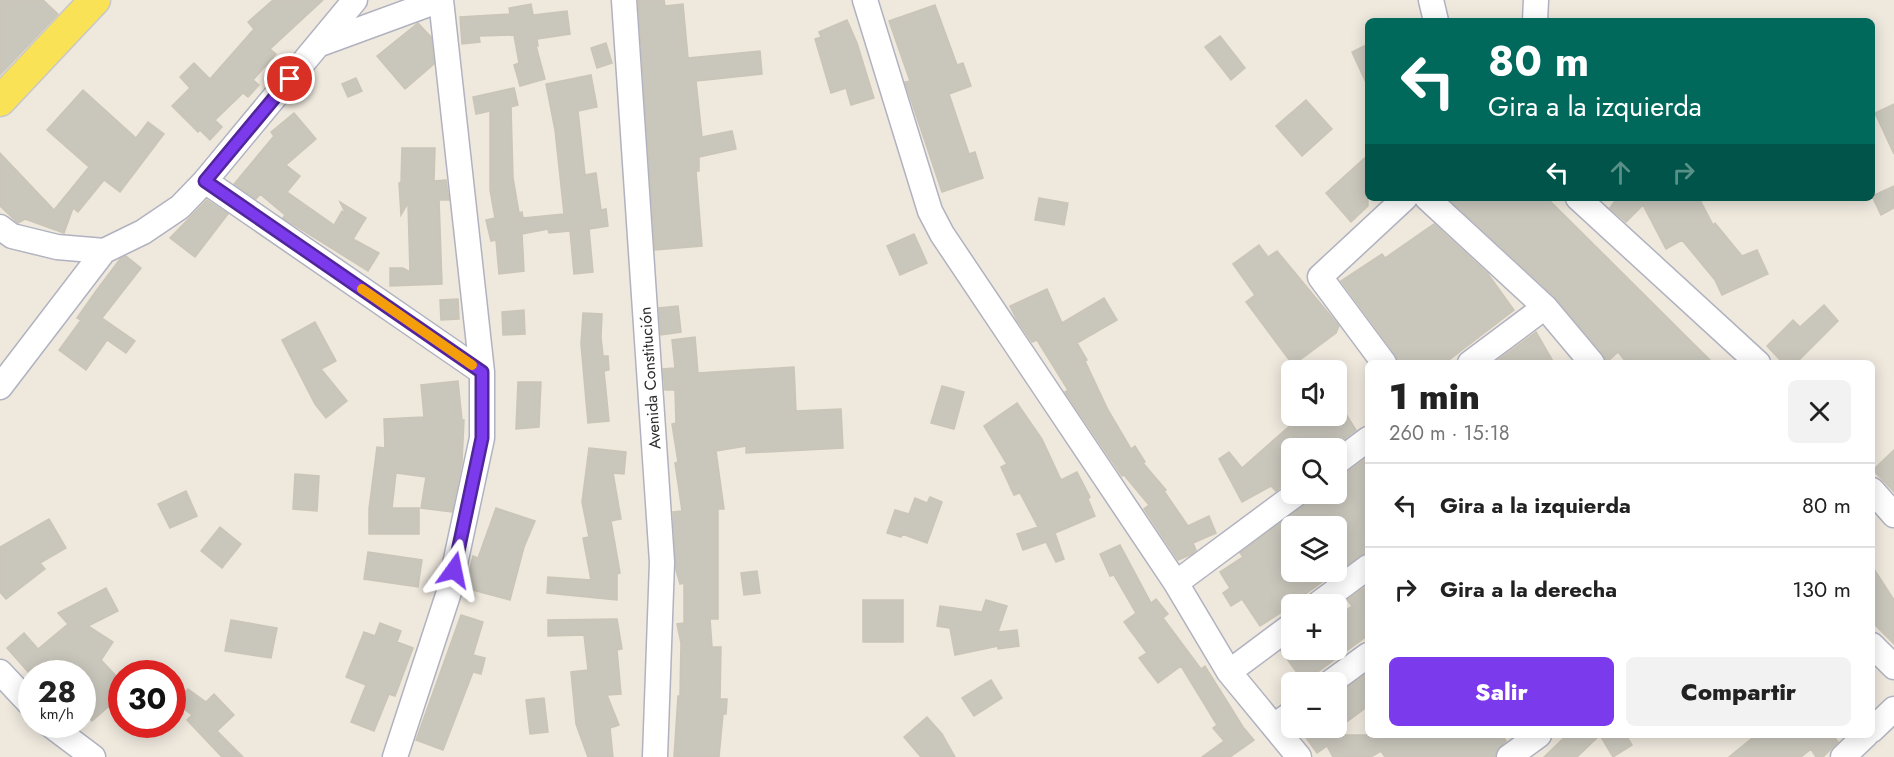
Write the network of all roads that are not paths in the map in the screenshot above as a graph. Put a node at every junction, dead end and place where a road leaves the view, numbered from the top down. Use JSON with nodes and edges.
{"nodes":[{"id":1,"x":95,"y":0,"type":"edge"},
{"id":2,"x":354,"y":0,"type":"edge"},
{"id":3,"x":441,"y":0,"type":"edge"},
{"id":4,"x":624,"y":0,"type":"edge"},
{"id":5,"x":865,"y":0,"type":"edge"},
{"id":6,"x":1431,"y":0,"type":"edge"},
{"id":7,"x":1536,"y":0,"type":"edge"},
{"id":8,"x":1435,"y":18,"type":"edge"},
{"id":9,"x":1535,"y":18,"type":"edge"},
{"id":10,"x":318,"y":45,"type":"junction"},
{"id":11,"x":0,"y":101,"type":"edge"},
{"id":12,"x":205,"y":181,"type":"junction"},
{"id":13,"x":1402,"y":201,"type":"edge"},
{"id":14,"x":1430,"y":201,"type":"edge"},
{"id":15,"x":1586,"y":201,"type":"edge"},
{"id":16,"x":1601,"y":207,"type":"edge"},
{"id":17,"x":0,"y":227,"type":"edge"},
{"id":18,"x":104,"y":251,"type":"junction"},
{"id":19,"x":1545,"y":307,"type":"junction"},
{"id":20,"x":1744,"y":358,"type":"edge"},
{"id":21,"x":1382,"y":360,"type":"edge"},
{"id":22,"x":1474,"y":360,"type":"edge"},
{"id":23,"x":1589,"y":360,"type":"edge"},
{"id":24,"x":482,"y":372,"type":"junction"},
{"id":25,"x":0,"y":387,"type":"edge"},
{"id":26,"x":1365,"y":441,"type":"edge"},
{"id":27,"x":1347,"y":455,"type":"edge"},
{"id":28,"x":1875,"y":493,"type":"edge"},
{"id":29,"x":1283,"y":504,"type":"edge"},
{"id":30,"x":1894,"y":515,"type":"edge"},
{"id":31,"x":1365,"y":569,"type":"edge"},
{"id":32,"x":1176,"y":583,"type":"junction"},
{"id":33,"x":1332,"y":594,"type":"edge"},
{"id":34,"x":1281,"y":633,"type":"edge"},
{"id":35,"x":1875,"y":648,"type":"edge"},
{"id":36,"x":1365,"y":657,"type":"edge"},
{"id":37,"x":1894,"y":667,"type":"edge"},
{"id":38,"x":0,"y":672,"type":"edge"},
{"id":39,"x":1229,"y":672,"type":"junction"},
{"id":40,"x":1345,"y":672,"type":"edge"},
{"id":41,"x":18,"y":691,"type":"edge"},
{"id":42,"x":1894,"y":709,"type":"edge"},
{"id":43,"x":1281,"y":718,"type":"edge"},
{"id":44,"x":1875,"y":727,"type":"edge"},
{"id":45,"x":68,"y":738,"type":"edge"},
{"id":46,"x":1291,"y":738,"type":"edge"},
{"id":47,"x":1535,"y":738,"type":"edge"},
{"id":48,"x":1863,"y":738,"type":"edge"},
{"id":49,"x":93,"y":757,"type":"edge"},
{"id":50,"x":395,"y":757,"type":"edge"},
{"id":51,"x":654,"y":757,"type":"edge"},
{"id":52,"x":1299,"y":757,"type":"edge"},
{"id":53,"x":1509,"y":757,"type":"edge"},
{"id":54,"x":1843,"y":757,"type":"edge"}],
"edges":[{"from":1,"to":11,"type":"main road"},
{"from":2,"to":10,"type":"street"},
{"from":3,"to":10,"type":"street"},
{"from":3,"to":24,"type":"street"},
{"from":4,"to":51,"type":"street","name":"Avenida Constitución"},
{"from":5,"to":32,"type":"street"},
{"from":6,"to":8,"type":"street"},
{"from":7,"to":9,"type":"street"},
{"from":10,"to":12,"type":"street"},
{"from":12,"to":18,"type":"street"},
{"from":12,"to":24,"type":"street"},
{"from":13,"to":21,"type":"street"},
{"from":14,"to":19,"type":"street"},
{"from":15,"to":16,"type":"street"},
{"from":16,"to":20,"type":"street"},
{"from":17,"to":18,"type":"street"},
{"from":18,"to":25,"type":"street"},
{"from":19,"to":22,"type":"street"},
{"from":19,"to":23,"type":"street"},
{"from":24,"to":50,"type":"street"},
{"from":26,"to":27,"type":"street"},
{"from":28,"to":30,"type":"street"},
{"from":29,"to":32,"type":"street"},
{"from":31,"to":33,"type":"street"},
{"from":32,"to":39,"type":"street"},
{"from":34,"to":39,"type":"street"},
{"from":35,"to":37,"type":"street"},
{"from":36,"to":40,"type":"street"},
{"from":38,"to":41,"type":"street"},
{"from":39,"to":43,"type":"street"},
{"from":42,"to":44,"type":"street"},
{"from":45,"to":49,"type":"street"},
{"from":46,"to":52,"type":"street"},
{"from":47,"to":53,"type":"street"},
{"from":48,"to":54,"type":"street"}]}
